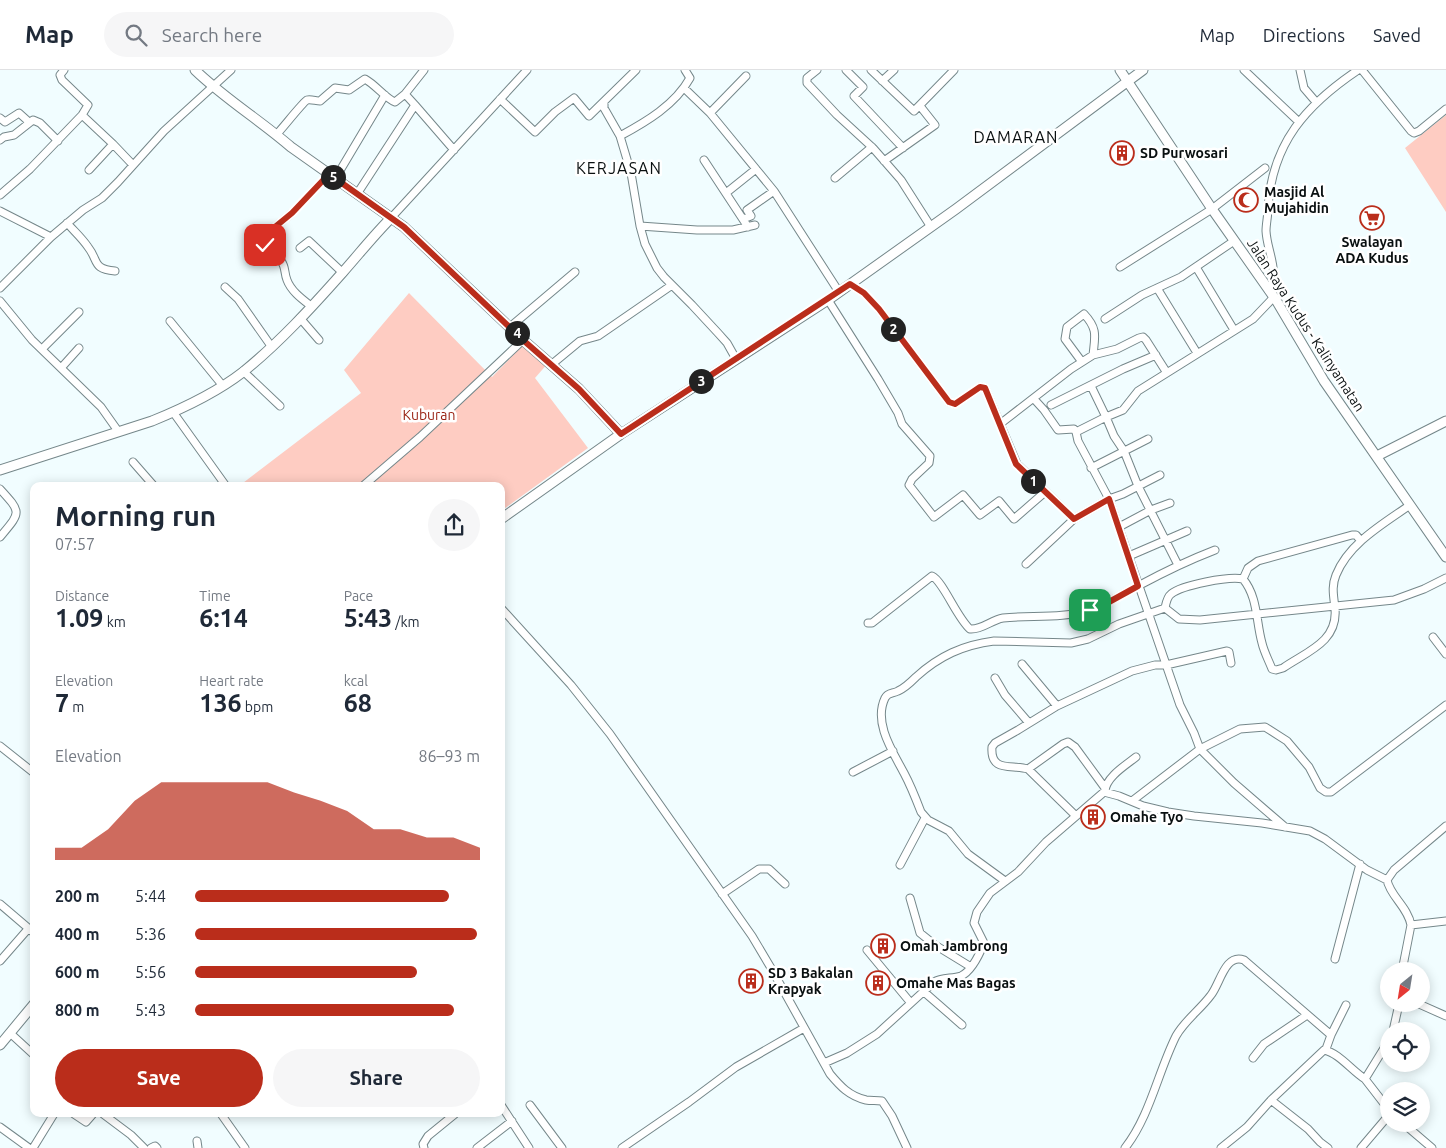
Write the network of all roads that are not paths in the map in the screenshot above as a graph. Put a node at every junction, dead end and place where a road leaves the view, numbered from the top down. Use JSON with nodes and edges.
{"nodes":[{"id":1,"x":64,"y":70,"type":"edge"},
{"id":2,"x":195,"y":70,"type":"edge"},
{"id":3,"x":230,"y":70,"type":"edge"},
{"id":4,"x":424,"y":70,"type":"edge"},
{"id":5,"x":527,"y":70,"type":"edge"},
{"id":6,"x":636,"y":70,"type":"edge"},
{"id":7,"x":685,"y":70,"type":"edge"},
{"id":8,"x":817,"y":70,"type":"edge"},
{"id":9,"x":846,"y":70,"type":"edge"},
{"id":10,"x":871,"y":70,"type":"edge"},
{"id":11,"x":894,"y":70,"type":"edge"},
{"id":12,"x":1120,"y":70,"type":"edge"},
{"id":13,"x":1144,"y":70,"type":"edge"},
{"id":14,"x":1244,"y":70,"type":"edge"},
{"id":15,"x":1300,"y":70,"type":"edge"},
{"id":16,"x":1360,"y":70,"type":"edge"},
{"id":17,"x":951,"y":71,"type":"edge"},
{"id":18,"x":746,"y":76,"type":"dead end"},
{"id":19,"x":882,"y":81,"type":"junction"},
{"id":20,"x":1129,"y":82,"type":"junction"},
{"id":21,"x":213,"y":87,"type":"junction"},
{"id":22,"x":684,"y":88,"type":"junction"},
{"id":23,"x":405,"y":94,"type":"junction"},
{"id":24,"x":384,"y":95,"type":"junction"},
{"id":25,"x":500,"y":99,"type":"junction"},
{"id":26,"x":604,"y":102,"type":"junction"},
{"id":27,"x":1316,"y":102,"type":"junction"},
{"id":28,"x":415,"y":105,"type":"junction"},
{"id":29,"x":920,"y":106,"type":"junction"},
{"id":30,"x":1446,"y":109,"type":"edge"},
{"id":31,"x":710,"y":113,"type":"junction"},
{"id":32,"x":82,"y":115,"type":"junction"},
{"id":33,"x":0,"y":118,"type":"edge"},
{"id":34,"x":29,"y":122,"type":"junction"},
{"id":35,"x":1299,"y":122,"type":"junction"},
{"id":36,"x":276,"y":135,"type":"junction"},
{"id":37,"x":620,"y":136,"type":"junction"},
{"id":38,"x":0,"y":140,"type":"edge"},
{"id":39,"x":58,"y":140,"type":"junction"},
{"id":40,"x":113,"y":144,"type":"junction"},
{"id":41,"x":872,"y":147,"type":"junction"},
{"id":42,"x":902,"y":148,"type":"junction"},
{"id":43,"x":454,"y":150,"type":"junction"},
{"id":44,"x":704,"y":160,"type":"dead end"},
{"id":45,"x":884,"y":161,"type":"junction"},
{"id":46,"x":133,"y":165,"type":"junction"},
{"id":47,"x":756,"y":168,"type":"junction"},
{"id":48,"x":1265,"y":168,"type":"dead end"},
{"id":49,"x":89,"y":170,"type":"dead end"},
{"id":50,"x":332,"y":176,"type":"junction"},
{"id":51,"x":835,"y":178,"type":"dead end"},
{"id":52,"x":774,"y":191,"type":"junction"},
{"id":53,"x":726,"y":193,"type":"junction"},
{"id":54,"x":357,"y":194,"type":"junction"},
{"id":55,"x":0,"y":195,"type":"edge"},
{"id":56,"x":1212,"y":209,"type":"junction"},
{"id":57,"x":0,"y":211,"type":"edge"},
{"id":58,"x":391,"y":218,"type":"junction"},
{"id":59,"x":743,"y":219,"type":"junction"},
{"id":60,"x":67,"y":223,"type":"junction"},
{"id":61,"x":640,"y":226,"type":"junction"},
{"id":62,"x":931,"y":227,"type":"junction"},
{"id":63,"x":50,"y":237,"type":"junction"},
{"id":64,"x":1234,"y":241,"type":"junction"},
{"id":65,"x":300,"y":248,"type":"dead end"},
{"id":66,"x":1120,"y":266,"type":"dead end"},
{"id":67,"x":1196,"y":267,"type":"junction"},
{"id":68,"x":115,"y":271,"type":"dead end"},
{"id":69,"x":343,"y":272,"type":"junction"},
{"id":70,"x":575,"y":272,"type":"dead end"},
{"id":71,"x":850,"y":284,"type":"junction"},
{"id":72,"x":672,"y":285,"type":"junction"},
{"id":73,"x":0,"y":287,"type":"edge"},
{"id":74,"x":225,"y":287,"type":"dead end"},
{"id":75,"x":1157,"y":288,"type":"junction"},
{"id":76,"x":839,"y":292,"type":"junction"},
{"id":77,"x":1272,"y":294,"type":"junction"},
{"id":78,"x":828,"y":300,"type":"junction"},
{"id":79,"x":0,"y":301,"type":"edge"},
{"id":80,"x":311,"y":306,"type":"junction"},
{"id":81,"x":79,"y":312,"type":"dead end"},
{"id":82,"x":300,"y":318,"type":"junction"},
{"id":83,"x":1104,"y":319,"type":"dead end"},
{"id":84,"x":170,"y":321,"type":"dead end"},
{"id":85,"x":510,"y":327,"type":"junction"},
{"id":86,"x":1234,"y":330,"type":"junction"},
{"id":87,"x":319,"y":340,"type":"dead end"},
{"id":88,"x":523,"y":340,"type":"junction"},
{"id":89,"x":270,"y":346,"type":"junction"},
{"id":90,"x":79,"y":348,"type":"dead end"},
{"id":91,"x":42,"y":349,"type":"junction"},
{"id":92,"x":1197,"y":353,"type":"junction"},
{"id":93,"x":1093,"y":355,"type":"junction"},
{"id":94,"x":1156,"y":355,"type":"junction"},
{"id":95,"x":736,"y":359,"type":"junction"},
{"id":96,"x":1082,"y":362,"type":"junction"},
{"id":97,"x":551,"y":364,"type":"junction"},
{"id":98,"x":61,"y":368,"type":"junction"},
{"id":99,"x":243,"y":371,"type":"junction"},
{"id":100,"x":1167,"y":373,"type":"junction"},
{"id":101,"x":223,"y":386,"type":"junction"},
{"id":102,"x":1091,"y":386,"type":"junction"},
{"id":103,"x":1034,"y":399,"type":"junction"},
{"id":104,"x":1051,"y":405,"type":"dead end"},
{"id":105,"x":280,"y":406,"type":"dead end"},
{"id":106,"x":173,"y":412,"type":"junction"},
{"id":107,"x":1106,"y":416,"type":"junction"},
{"id":108,"x":1446,"y":421,"type":"edge"},
{"id":109,"x":1000,"y":424,"type":"junction"},
{"id":110,"x":118,"y":431,"type":"junction"},
{"id":111,"x":1076,"y":432,"type":"junction"},
{"id":112,"x":621,"y":434,"type":"junction"},
{"id":113,"x":1148,"y":439,"type":"dead end"},
{"id":114,"x":1124,"y":451,"type":"junction"},
{"id":115,"x":1377,"y":456,"type":"junction"},
{"id":116,"x":133,"y":462,"type":"dead end"},
{"id":117,"x":1091,"y":468,"type":"junction"},
{"id":118,"x":0,"y":470,"type":"edge"},
{"id":119,"x":1160,"y":475,"type":"dead end"},
{"id":120,"x":150,"y":482,"type":"edge"},
{"id":121,"x":223,"y":482,"type":"edge"},
{"id":122,"x":368,"y":482,"type":"edge"},
{"id":123,"x":1138,"y":486,"type":"junction"},
{"id":124,"x":0,"y":488,"type":"edge"},
{"id":125,"x":1045,"y":492,"type":"junction"},
{"id":126,"x":1109,"y":499,"type":"junction"},
{"id":127,"x":1170,"y":503,"type":"dead end"},
{"id":128,"x":1410,"y":505,"type":"junction"},
{"id":129,"x":1151,"y":510,"type":"junction"},
{"id":130,"x":505,"y":516,"type":"edge"},
{"id":131,"x":1074,"y":519,"type":"junction"},
{"id":132,"x":1119,"y":527,"type":"junction"},
{"id":133,"x":1187,"y":530,"type":"dead end"},
{"id":134,"x":0,"y":537,"type":"edge"},
{"id":135,"x":1166,"y":538,"type":"junction"},
{"id":136,"x":1361,"y":541,"type":"junction"},
{"id":137,"x":1215,"y":550,"type":"dead end"},
{"id":138,"x":1129,"y":556,"type":"junction"},
{"id":139,"x":1446,"y":557,"type":"edge"},
{"id":140,"x":1026,"y":564,"type":"dead end"},
{"id":141,"x":1178,"y":565,"type":"junction"},
{"id":142,"x":1446,"y":578,"type":"edge"},
{"id":143,"x":1243,"y":579,"type":"junction"},
{"id":144,"x":1138,"y":586,"type":"junction"},
{"id":145,"x":1335,"y":605,"type":"junction"},
{"id":146,"x":1166,"y":608,"type":"junction"},
{"id":147,"x":505,"y":612,"type":"edge"},
{"id":148,"x":1257,"y":613,"type":"junction"},
{"id":149,"x":1148,"y":615,"type":"junction"},
{"id":150,"x":868,"y":623,"type":"dead end"},
{"id":151,"x":1433,"y":637,"type":"dead end"},
{"id":152,"x":1446,"y":654,"type":"edge"},
{"id":153,"x":1231,"y":663,"type":"dead end"},
{"id":154,"x":1022,"y":664,"type":"dead end"},
{"id":155,"x":1166,"y":664,"type":"junction"},
{"id":156,"x":996,"y":678,"type":"dead end"},
{"id":157,"x":1446,"y":705,"type":"edge"},
{"id":158,"x":1057,"y":706,"type":"junction"},
{"id":159,"x":1029,"y":723,"type":"junction"},
{"id":160,"x":0,"y":746,"type":"edge"},
{"id":161,"x":1200,"y":749,"type":"junction"},
{"id":162,"x":892,"y":751,"type":"junction"},
{"id":163,"x":1136,"y":757,"type":"dead end"},
{"id":164,"x":1028,"y":768,"type":"junction"},
{"id":165,"x":30,"y":770,"type":"edge"},
{"id":166,"x":853,"y":772,"type":"dead end"},
{"id":167,"x":1105,"y":790,"type":"junction"},
{"id":168,"x":1132,"y":801,"type":"junction"},
{"id":169,"x":1076,"y":816,"type":"junction"},
{"id":170,"x":926,"y":818,"type":"junction"},
{"id":171,"x":1446,"y":826,"type":"edge"},
{"id":172,"x":1286,"y":827,"type":"junction"},
{"id":173,"x":1360,"y":864,"type":"junction"},
{"id":174,"x":900,"y":865,"type":"dead end"},
{"id":175,"x":1387,"y":880,"type":"junction"},
{"id":176,"x":1005,"y":881,"type":"junction"},
{"id":177,"x":785,"y":884,"type":"dead end"},
{"id":178,"x":722,"y":894,"type":"junction"},
{"id":179,"x":910,"y":898,"type":"dead end"},
{"id":180,"x":0,"y":904,"type":"edge"},
{"id":181,"x":1446,"y":921,"type":"edge"},
{"id":182,"x":1411,"y":925,"type":"junction"},
{"id":183,"x":30,"y":930,"type":"edge"},
{"id":184,"x":30,"y":932,"type":"edge"},
{"id":185,"x":867,"y":950,"type":"dead end"},
{"id":186,"x":1335,"y":959,"type":"dead end"},
{"id":187,"x":0,"y":961,"type":"edge"},
{"id":188,"x":1404,"y":962,"type":"edge"},
{"id":189,"x":971,"y":967,"type":"junction"},
{"id":190,"x":923,"y":991,"type":"junction"},
{"id":191,"x":910,"y":1002,"type":"junction"},
{"id":192,"x":1346,"y":1005,"type":"dead end"},
{"id":193,"x":30,"y":1009,"type":"edge"},
{"id":194,"x":1430,"y":1009,"type":"edge"},
{"id":195,"x":1307,"y":1015,"type":"junction"},
{"id":196,"x":1446,"y":1016,"type":"edge"},
{"id":197,"x":962,"y":1025,"type":"dead end"},
{"id":198,"x":804,"y":1028,"type":"junction"},
{"id":199,"x":10,"y":1033,"type":"junction"},
{"id":200,"x":1331,"y":1035,"type":"junction"},
{"id":201,"x":0,"y":1045,"type":"edge"},
{"id":202,"x":1326,"y":1049,"type":"junction"},
{"id":203,"x":30,"y":1051,"type":"edge"},
{"id":204,"x":1380,"y":1055,"type":"edge"},
{"id":205,"x":1253,"y":1058,"type":"dead end"},
{"id":206,"x":824,"y":1063,"type":"junction"},
{"id":207,"x":1365,"y":1080,"type":"junction"},
{"id":208,"x":1380,"y":1099,"type":"edge"},
{"id":209,"x":1270,"y":1100,"type":"junction"},
{"id":210,"x":530,"y":1105,"type":"dead end"},
{"id":211,"x":505,"y":1111,"type":"edge"},
{"id":212,"x":52,"y":1117,"type":"edge"},
{"id":213,"x":78,"y":1117,"type":"edge"},
{"id":214,"x":90,"y":1117,"type":"edge"},
{"id":215,"x":107,"y":1117,"type":"edge"},
{"id":216,"x":223,"y":1117,"type":"edge"},
{"id":217,"x":451,"y":1117,"type":"edge"},
{"id":218,"x":512,"y":1121,"type":"junction"},
{"id":219,"x":1380,"y":1126,"type":"edge"},
{"id":220,"x":0,"y":1127,"type":"edge"},
{"id":221,"x":1413,"y":1132,"type":"edge"},
{"id":222,"x":29,"y":1148,"type":"edge"},
{"id":223,"x":34,"y":1148,"type":"edge"},
{"id":224,"x":144,"y":1148,"type":"edge"},
{"id":225,"x":151,"y":1148,"type":"edge"},
{"id":226,"x":157,"y":1148,"type":"edge"},
{"id":227,"x":245,"y":1148,"type":"edge"},
{"id":228,"x":424,"y":1148,"type":"edge"},
{"id":229,"x":477,"y":1148,"type":"edge"},
{"id":230,"x":529,"y":1148,"type":"edge"},
{"id":231,"x":562,"y":1148,"type":"edge"},
{"id":232,"x":622,"y":1148,"type":"edge"},
{"id":233,"x":906,"y":1148,"type":"edge"},
{"id":234,"x":1125,"y":1148,"type":"edge"},
{"id":235,"x":1221,"y":1148,"type":"edge"},
{"id":236,"x":1328,"y":1148,"type":"edge"},
{"id":237,"x":1361,"y":1148,"type":"edge"},
{"id":238,"x":1432,"y":1148,"type":"edge"}],
"edges":[{"from":1,"to":32,"type":"street"},
{"from":2,"to":21,"type":"main road"},
{"from":3,"to":21,"type":"street"},
{"from":4,"to":23,"type":"street"},
{"from":5,"to":25,"type":"street"},
{"from":6,"to":26,"type":"street"},
{"from":7,"to":22,"type":"street"},
{"from":8,"to":41,"type":"street"},
{"from":9,"to":42,"type":"street"},
{"from":10,"to":19,"type":"street"},
{"from":11,"to":19,"type":"street"},
{"from":12,"to":20,"type":"main road","name":"Jalan Raya Kudus - Kalinyamatan"},
{"from":13,"to":20,"type":"main road"},
{"from":14,"to":35,"type":"street"},
{"from":15,"to":27,"type":"street"},
{"from":16,"to":27,"type":"street"},
{"from":16,"to":30,"type":"street"},
{"from":17,"to":29,"type":"street"},
{"from":18,"to":31,"type":"street"},
{"from":19,"to":29,"type":"street"},
{"from":20,"to":56,"type":"main road","name":"Jalan Raya Kudus - Kalinyamatan"},
{"from":20,"to":62,"type":"main road"},
{"from":21,"to":36,"type":"main road"},
{"from":21,"to":46,"type":"street"},
{"from":22,"to":31,"type":"street"},
{"from":22,"to":37,"type":"street"},
{"from":23,"to":24,"type":"street"},
{"from":23,"to":28,"type":"street"},
{"from":24,"to":36,"type":"street"},
{"from":24,"to":50,"type":"street"},
{"from":25,"to":26,"type":"street"},
{"from":25,"to":43,"type":"street"},
{"from":26,"to":37,"type":"street"},
{"from":27,"to":35,"type":"street"},
{"from":28,"to":43,"type":"street"},
{"from":28,"to":54,"type":"street"},
{"from":29,"to":42,"type":"street"},
{"from":31,"to":47,"type":"street"},
{"from":32,"to":39,"type":"street"},
{"from":32,"to":40,"type":"street"},
{"from":33,"to":34,"type":"street"},
{"from":34,"to":38,"type":"street"},
{"from":34,"to":39,"type":"street"},
{"from":35,"to":77,"type":"street"},
{"from":36,"to":50,"type":"main road"},
{"from":37,"to":61,"type":"street"},
{"from":39,"to":55,"type":"street"},
{"from":40,"to":46,"type":"street"},
{"from":40,"to":49,"type":"street"},
{"from":41,"to":45,"type":"street"},
{"from":41,"to":51,"type":"street"},
{"from":42,"to":45,"type":"street"},
{"from":43,"to":58,"type":"street"},
{"from":44,"to":53,"type":"street"},
{"from":45,"to":62,"type":"street"},
{"from":46,"to":60,"type":"street"},
{"from":47,"to":52,"type":"street"},
{"from":47,"to":53,"type":"street"},
{"from":48,"to":56,"type":"street"},
{"from":50,"to":54,"type":"main road"},
{"from":50,"to":80,"type":"street"},
{"from":52,"to":59,"type":"street"},
{"from":52,"to":76,"type":"street"},
{"from":53,"to":59,"type":"street"},
{"from":54,"to":58,"type":"main road"},
{"from":56,"to":64,"type":"main road","name":"Jalan Raya Kudus - Kalinyamatan"},
{"from":56,"to":66,"type":"street"},
{"from":57,"to":63,"type":"street"},
{"from":58,"to":69,"type":"main road"},
{"from":58,"to":85,"type":"main road"},
{"from":59,"to":61,"type":"street"},
{"from":60,"to":63,"type":"street"},
{"from":60,"to":68,"type":"street"},
{"from":61,"to":72,"type":"street"},
{"from":62,"to":71,"type":"main road"},
{"from":63,"to":73,"type":"street"},
{"from":64,"to":67,"type":"street"},
{"from":64,"to":77,"type":"main road","name":"Jalan Raya Kudus - Kalinyamatan"},
{"from":65,"to":69,"type":"street"},
{"from":67,"to":75,"type":"street"},
{"from":67,"to":86,"type":"street"},
{"from":69,"to":80,"type":"main road"},
{"from":70,"to":85,"type":"street"},
{"from":71,"to":76,"type":"main road"},
{"from":71,"to":109,"type":"street"},
{"from":72,"to":95,"type":"street"},
{"from":72,"to":97,"type":"street"},
{"from":74,"to":89,"type":"street"},
{"from":75,"to":83,"type":"street"},
{"from":75,"to":92,"type":"street"},
{"from":76,"to":78,"type":"main road"},
{"from":77,"to":86,"type":"street"},
{"from":77,"to":115,"type":"main road","name":"Jalan Raya Kudus - Kalinyamatan"},
{"from":78,"to":95,"type":"main road"},
{"from":78,"to":125,"type":"street"},
{"from":79,"to":91,"type":"street"},
{"from":80,"to":82,"type":"main road"},
{"from":81,"to":91,"type":"street"},
{"from":82,"to":87,"type":"street"},
{"from":82,"to":89,"type":"main road"},
{"from":84,"to":101,"type":"street"},
{"from":85,"to":88,"type":"main road"},
{"from":86,"to":92,"type":"street"},
{"from":88,"to":97,"type":"main road"},
{"from":88,"to":122,"type":"street"},
{"from":89,"to":99,"type":"main road"},
{"from":90,"to":98,"type":"street"},
{"from":91,"to":98,"type":"street"},
{"from":92,"to":100,"type":"street"},
{"from":93,"to":94,"type":"street"},
{"from":93,"to":96,"type":"street"},
{"from":93,"to":96,"type":"street"},
{"from":94,"to":100,"type":"street"},
{"from":94,"to":102,"type":"street"},
{"from":95,"to":112,"type":"main road"},
{"from":96,"to":103,"type":"street"},
{"from":97,"to":112,"type":"main road"},
{"from":98,"to":110,"type":"street"},
{"from":99,"to":101,"type":"main road"},
{"from":99,"to":105,"type":"street"},
{"from":100,"to":107,"type":"street"},
{"from":101,"to":106,"type":"main road"},
{"from":102,"to":104,"type":"street"},
{"from":102,"to":107,"type":"street"},
{"from":103,"to":109,"type":"street"},
{"from":103,"to":111,"type":"street"},
{"from":106,"to":110,"type":"main road"},
{"from":106,"to":121,"type":"street"},
{"from":107,"to":111,"type":"street"},
{"from":107,"to":114,"type":"street"},
{"from":108,"to":115,"type":"main road"},
{"from":109,"to":125,"type":"street"},
{"from":110,"to":118,"type":"main road"},
{"from":111,"to":117,"type":"street"},
{"from":112,"to":130,"type":"main road"},
{"from":113,"to":114,"type":"street"},
{"from":114,"to":117,"type":"street"},
{"from":114,"to":123,"type":"street"},
{"from":115,"to":128,"type":"main road","name":"Jalan Raya Kudus - Kalinyamatan"},
{"from":116,"to":120,"type":"street"},
{"from":117,"to":126,"type":"street"},
{"from":119,"to":123,"type":"street"},
{"from":123,"to":126,"type":"street"},
{"from":123,"to":129,"type":"street"},
{"from":124,"to":134,"type":"street"},
{"from":125,"to":131,"type":"street"},
{"from":126,"to":131,"type":"street"},
{"from":126,"to":132,"type":"street"},
{"from":127,"to":129,"type":"street"},
{"from":128,"to":136,"type":"street"},
{"from":128,"to":139,"type":"main road","name":"Jalan Raya Kudus - Kalinyamatan"},
{"from":129,"to":132,"type":"street"},
{"from":129,"to":135,"type":"street"},
{"from":131,"to":140,"type":"street"},
{"from":132,"to":138,"type":"street"},
{"from":133,"to":135,"type":"street"},
{"from":135,"to":138,"type":"street"},
{"from":135,"to":141,"type":"street"},
{"from":136,"to":143,"type":"street"},
{"from":136,"to":145,"type":"street"},
{"from":137,"to":141,"type":"street"},
{"from":138,"to":144,"type":"street"},
{"from":141,"to":144,"type":"street"},
{"from":142,"to":145,"type":"street"},
{"from":143,"to":146,"type":"street"},
{"from":143,"to":148,"type":"street"},
{"from":144,"to":149,"type":"street"},
{"from":144,"to":150,"type":"street"},
{"from":145,"to":148,"type":"street"},
{"from":145,"to":148,"type":"street"},
{"from":146,"to":148,"type":"street"},
{"from":146,"to":149,"type":"street"},
{"from":147,"to":178,"type":"street"},
{"from":149,"to":155,"type":"street"},
{"from":149,"to":162,"type":"street"},
{"from":151,"to":152,"type":"street"},
{"from":153,"to":155,"type":"street"},
{"from":154,"to":158,"type":"street"},
{"from":155,"to":158,"type":"street"},
{"from":155,"to":161,"type":"street"},
{"from":156,"to":159,"type":"street"},
{"from":157,"to":161,"type":"street"},
{"from":158,"to":159,"type":"street"},
{"from":159,"to":164,"type":"street"},
{"from":160,"to":165,"type":"street"},
{"from":161,"to":168,"type":"street"},
{"from":161,"to":172,"type":"street"},
{"from":162,"to":166,"type":"street"},
{"from":162,"to":170,"type":"street"},
{"from":163,"to":167,"type":"street"},
{"from":164,"to":167,"type":"street"},
{"from":164,"to":169,"type":"street"},
{"from":167,"to":168,"type":"street"},
{"from":167,"to":169,"type":"street"},
{"from":168,"to":172,"type":"street"},
{"from":169,"to":176,"type":"street"},
{"from":170,"to":174,"type":"street"},
{"from":170,"to":176,"type":"street"},
{"from":171,"to":175,"type":"street"},
{"from":172,"to":173,"type":"street"},
{"from":173,"to":175,"type":"street"},
{"from":173,"to":186,"type":"street"},
{"from":175,"to":182,"type":"street"},
{"from":176,"to":189,"type":"street"},
{"from":177,"to":178,"type":"street"},
{"from":178,"to":198,"type":"street"},
{"from":179,"to":189,"type":"street"},
{"from":180,"to":183,"type":"street"},
{"from":181,"to":182,"type":"street"},
{"from":182,"to":188,"type":"street"},
{"from":184,"to":187,"type":"street"},
{"from":185,"to":191,"type":"street"},
{"from":189,"to":190,"type":"street"},
{"from":190,"to":191,"type":"street"},
{"from":190,"to":197,"type":"street"},
{"from":191,"to":206,"type":"street"},
{"from":192,"to":200,"type":"street"},
{"from":193,"to":199,"type":"main road"},
{"from":194,"to":196,"type":"street"},
{"from":195,"to":200,"type":"street"},
{"from":195,"to":205,"type":"street"},
{"from":195,"to":234,"type":"street"},
{"from":198,"to":206,"type":"street"},
{"from":198,"to":232,"type":"street"},
{"from":199,"to":201,"type":"main road"},
{"from":199,"to":203,"type":"street"},
{"from":200,"to":202,"type":"street"},
{"from":202,"to":207,"type":"street"},
{"from":202,"to":209,"type":"street"},
{"from":204,"to":207,"type":"street"},
{"from":206,"to":233,"type":"street"},
{"from":207,"to":208,"type":"street"},
{"from":209,"to":235,"type":"street"},
{"from":209,"to":236,"type":"street"},
{"from":210,"to":231,"type":"street"},
{"from":211,"to":218,"type":"street"},
{"from":212,"to":223,"type":"street"},
{"from":213,"to":214,"type":"street"},
{"from":215,"to":224,"type":"street"},
{"from":216,"to":227,"type":"street"},
{"from":217,"to":228,"type":"street"},
{"from":218,"to":229,"type":"street"},
{"from":218,"to":230,"type":"street"},
{"from":219,"to":237,"type":"street"},
{"from":220,"to":222,"type":"street"},
{"from":221,"to":238,"type":"street"},
{"from":225,"to":226,"type":"street"}]}
